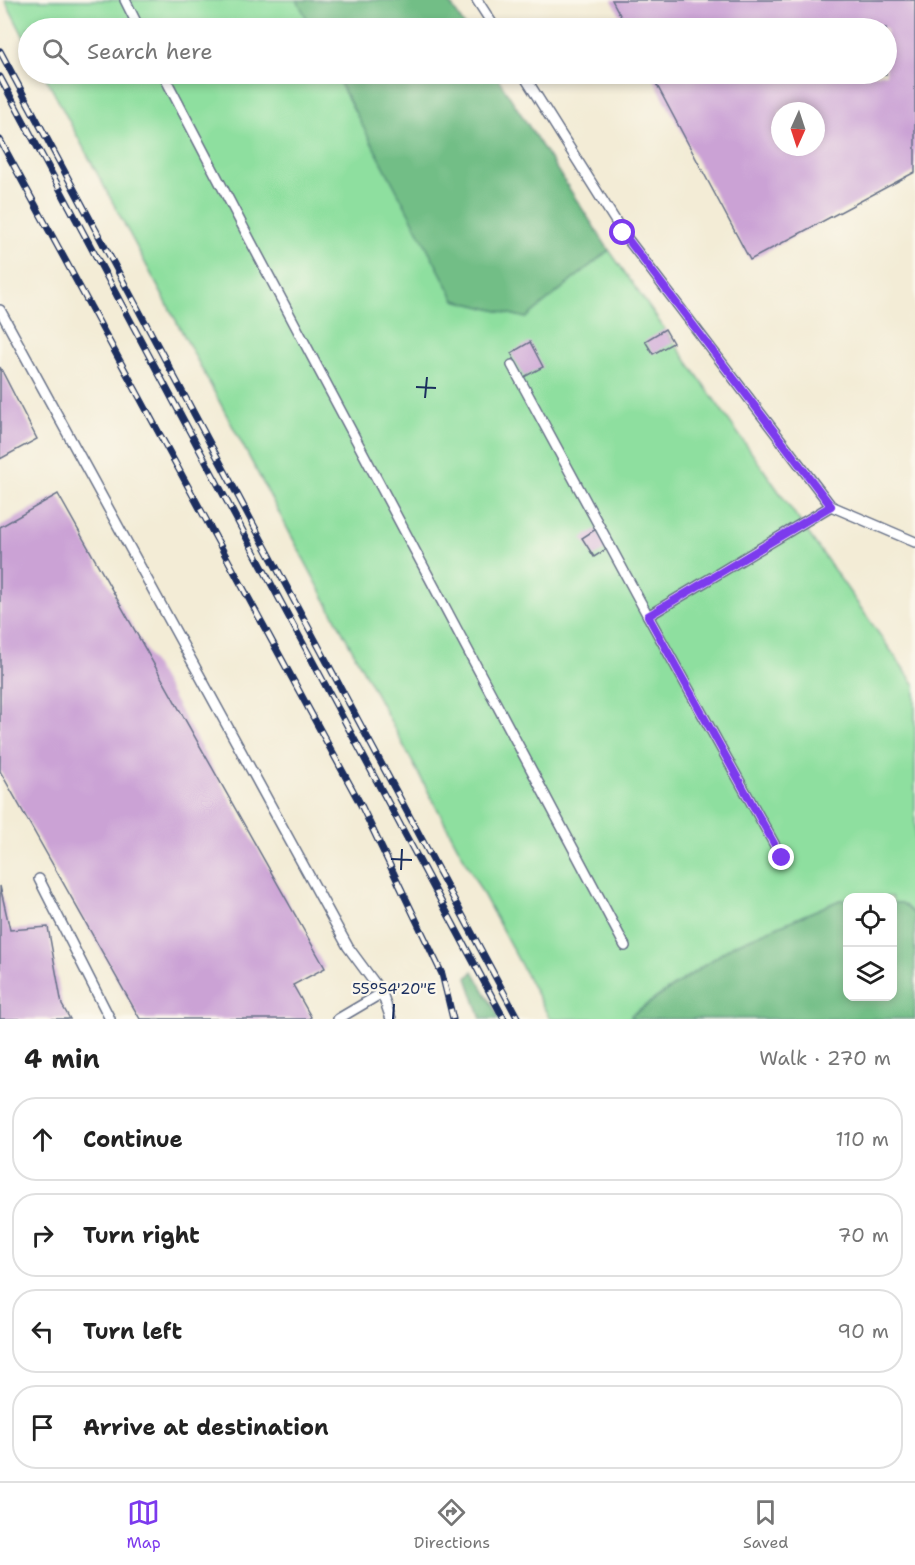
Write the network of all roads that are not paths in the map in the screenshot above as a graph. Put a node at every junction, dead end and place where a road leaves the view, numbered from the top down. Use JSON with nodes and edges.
{"nodes":[{"id":1,"x":125,"y":0,"type":"edge"},
{"id":2,"x":477,"y":0,"type":"edge"},
{"id":3,"x":135,"y":18,"type":"edge"},
{"id":4,"x":489,"y":18,"type":"edge"},
{"id":5,"x":168,"y":84,"type":"edge"},
{"id":6,"x":529,"y":84,"type":"edge"},
{"id":7,"x":0,"y":310,"type":"edge"},
{"id":8,"x":512,"y":365,"type":"dead end"},
{"id":9,"x":831,"y":506,"type":"junction"},
{"id":10,"x":915,"y":542,"type":"edge"},
{"id":11,"x":648,"y":616,"type":"junction"},
{"id":12,"x":782,"y":858,"type":"dead end"},
{"id":13,"x":39,"y":879,"type":"dead end"},
{"id":14,"x":626,"y":946,"type":"dead end"},
{"id":15,"x":382,"y":993,"type":"junction"},
{"id":16,"x":110,"y":1019,"type":"edge"},
{"id":17,"x":338,"y":1019,"type":"edge"},
{"id":18,"x":391,"y":1019,"type":"edge"}],
"edges":[{"from":1,"to":3,"type":"lane"},
{"from":2,"to":4,"type":"lane"},
{"from":5,"to":14,"type":"lane"},
{"from":6,"to":9,"type":"lane"},
{"from":7,"to":15,"type":"lane"},
{"from":8,"to":11,"type":"lane"},
{"from":9,"to":10,"type":"lane"},
{"from":9,"to":11,"type":"lane"},
{"from":11,"to":12,"type":"lane"},
{"from":13,"to":16,"type":"lane"},
{"from":15,"to":17,"type":"lane"},
{"from":15,"to":18,"type":"lane"}]}
